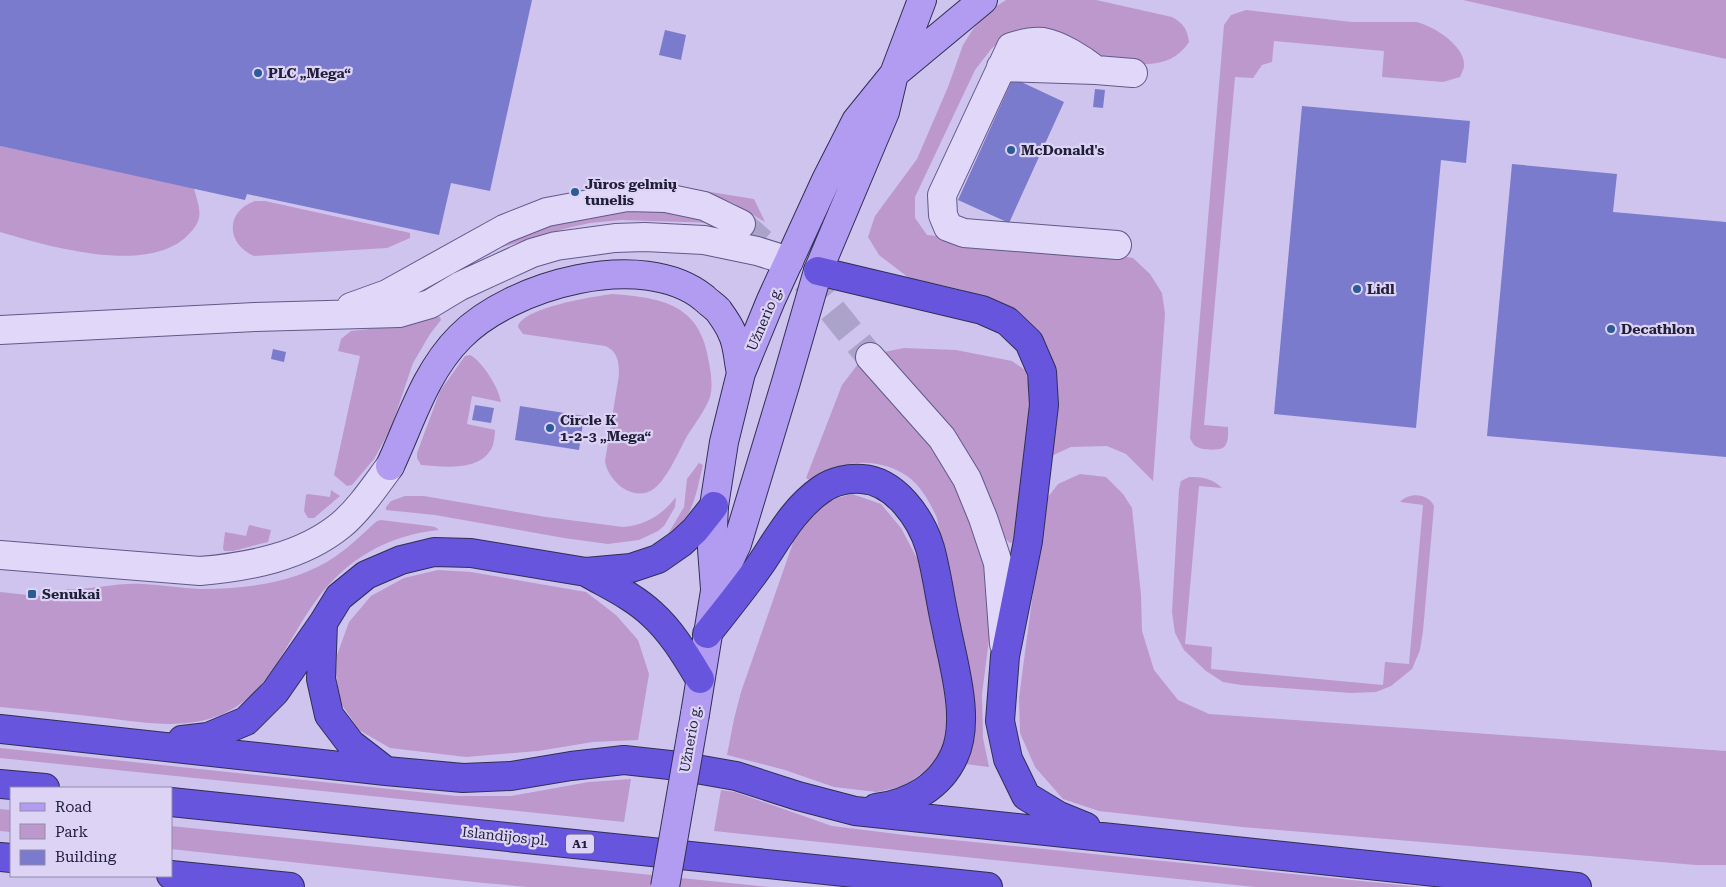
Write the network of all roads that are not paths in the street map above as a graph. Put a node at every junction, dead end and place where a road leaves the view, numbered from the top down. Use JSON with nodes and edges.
{"nodes":[{"id":1,"x":922,"y":0,"type":"edge"},
{"id":2,"x":983,"y":0,"type":"edge"},
{"id":3,"x":1132,"y":73,"type":"dead end"},
{"id":4,"x":894,"y":74,"type":"junction"},
{"id":5,"x":741,"y":224,"type":"tunnel mouth"},
{"id":6,"x":1117,"y":245,"type":"dead end"},
{"id":7,"x":789,"y":262,"type":"junction"},
{"id":8,"x":818,"y":271,"type":"junction"},
{"id":9,"x":329,"y":314,"type":"junction"},
{"id":10,"x":0,"y":330,"type":"edge"},
{"id":11,"x":870,"y":357,"type":"tunnel mouth"},
{"id":12,"x":741,"y":373,"type":"junction"},
{"id":13,"x":390,"y":466,"type":"joint"},
{"id":14,"x":714,"y":506,"type":"junction"},
{"id":15,"x":0,"y":555,"type":"edge"},
{"id":16,"x":586,"y":572,"type":"junction"},
{"id":17,"x":715,"y":591,"type":"junction"},
{"id":18,"x":324,"y":623,"type":"junction"},
{"id":19,"x":707,"y":634,"type":"junction"},
{"id":20,"x":1005,"y":656,"type":"junction"},
{"id":21,"x":700,"y":679,"type":"junction"},
{"id":22,"x":0,"y":730,"type":"edge"},
{"id":23,"x":143,"y":745,"type":"junction"},
{"id":24,"x":386,"y":771,"type":"junction"},
{"id":25,"x":0,"y":784,"type":"edge"},
{"id":26,"x":34,"y":787,"type":"edge"},
{"id":27,"x":172,"y":802,"type":"edge"},
{"id":28,"x":855,"y":811,"type":"junction"},
{"id":29,"x":1113,"y":838,"type":"junction"},
{"id":30,"x":172,"y":875,"type":"edge"},
{"id":31,"x":290,"y":887,"type":"edge"},
{"id":32,"x":665,"y":887,"type":"edge"},
{"id":33,"x":988,"y":887,"type":"edge"},
{"id":34,"x":1577,"y":887,"type":"edge"}],
"edges":[{"from":1,"to":4,"type":"main road","name":"Užnerio g."},
{"from":2,"to":4,"type":"main road"},
{"from":3,"to":6,"type":"street"},
{"from":4,"to":7,"type":"main road","name":"Užnerio g."},
{"from":4,"to":8,"type":"main road","name":"Užnerio g."},
{"from":5,"to":9,"type":"street"},
{"from":7,"to":8,"type":"main road"},
{"from":7,"to":9,"type":"street"},
{"from":7,"to":12,"type":"main road","name":"Užnerio g."},
{"from":8,"to":17,"type":"main road","name":"Užnerio g."},
{"from":8,"to":20,"type":"highway"},
{"from":9,"to":10,"type":"street"},
{"from":11,"to":20,"type":"street"},
{"from":12,"to":13,"type":"main road"},
{"from":12,"to":14,"type":"main road","name":"Užnerio g."},
{"from":13,"to":15,"type":"street"},
{"from":14,"to":16,"type":"highway"},
{"from":14,"to":17,"type":"main road","name":"Užnerio g."},
{"from":16,"to":18,"type":"highway"},
{"from":16,"to":21,"type":"highway"},
{"from":17,"to":19,"type":"main road","name":"Užnerio g."},
{"from":18,"to":23,"type":"highway"},
{"from":18,"to":24,"type":"highway"},
{"from":19,"to":21,"type":"main road","name":"Užnerio g."},
{"from":19,"to":28,"type":"highway"},
{"from":20,"to":29,"type":"highway"},
{"from":21,"to":32,"type":"main road","name":"Užnerio g.","bridge":true},
{"from":22,"to":23,"type":"highway"},
{"from":23,"to":24,"type":"highway"},
{"from":24,"to":28,"type":"highway"},
{"from":25,"to":26,"type":"highway"},
{"from":27,"to":33,"type":"highway","name":"Islandijos pl.","number":"A1"},
{"from":28,"to":29,"type":"highway"},
{"from":29,"to":34,"type":"highway"},
{"from":30,"to":31,"type":"highway"}]}
